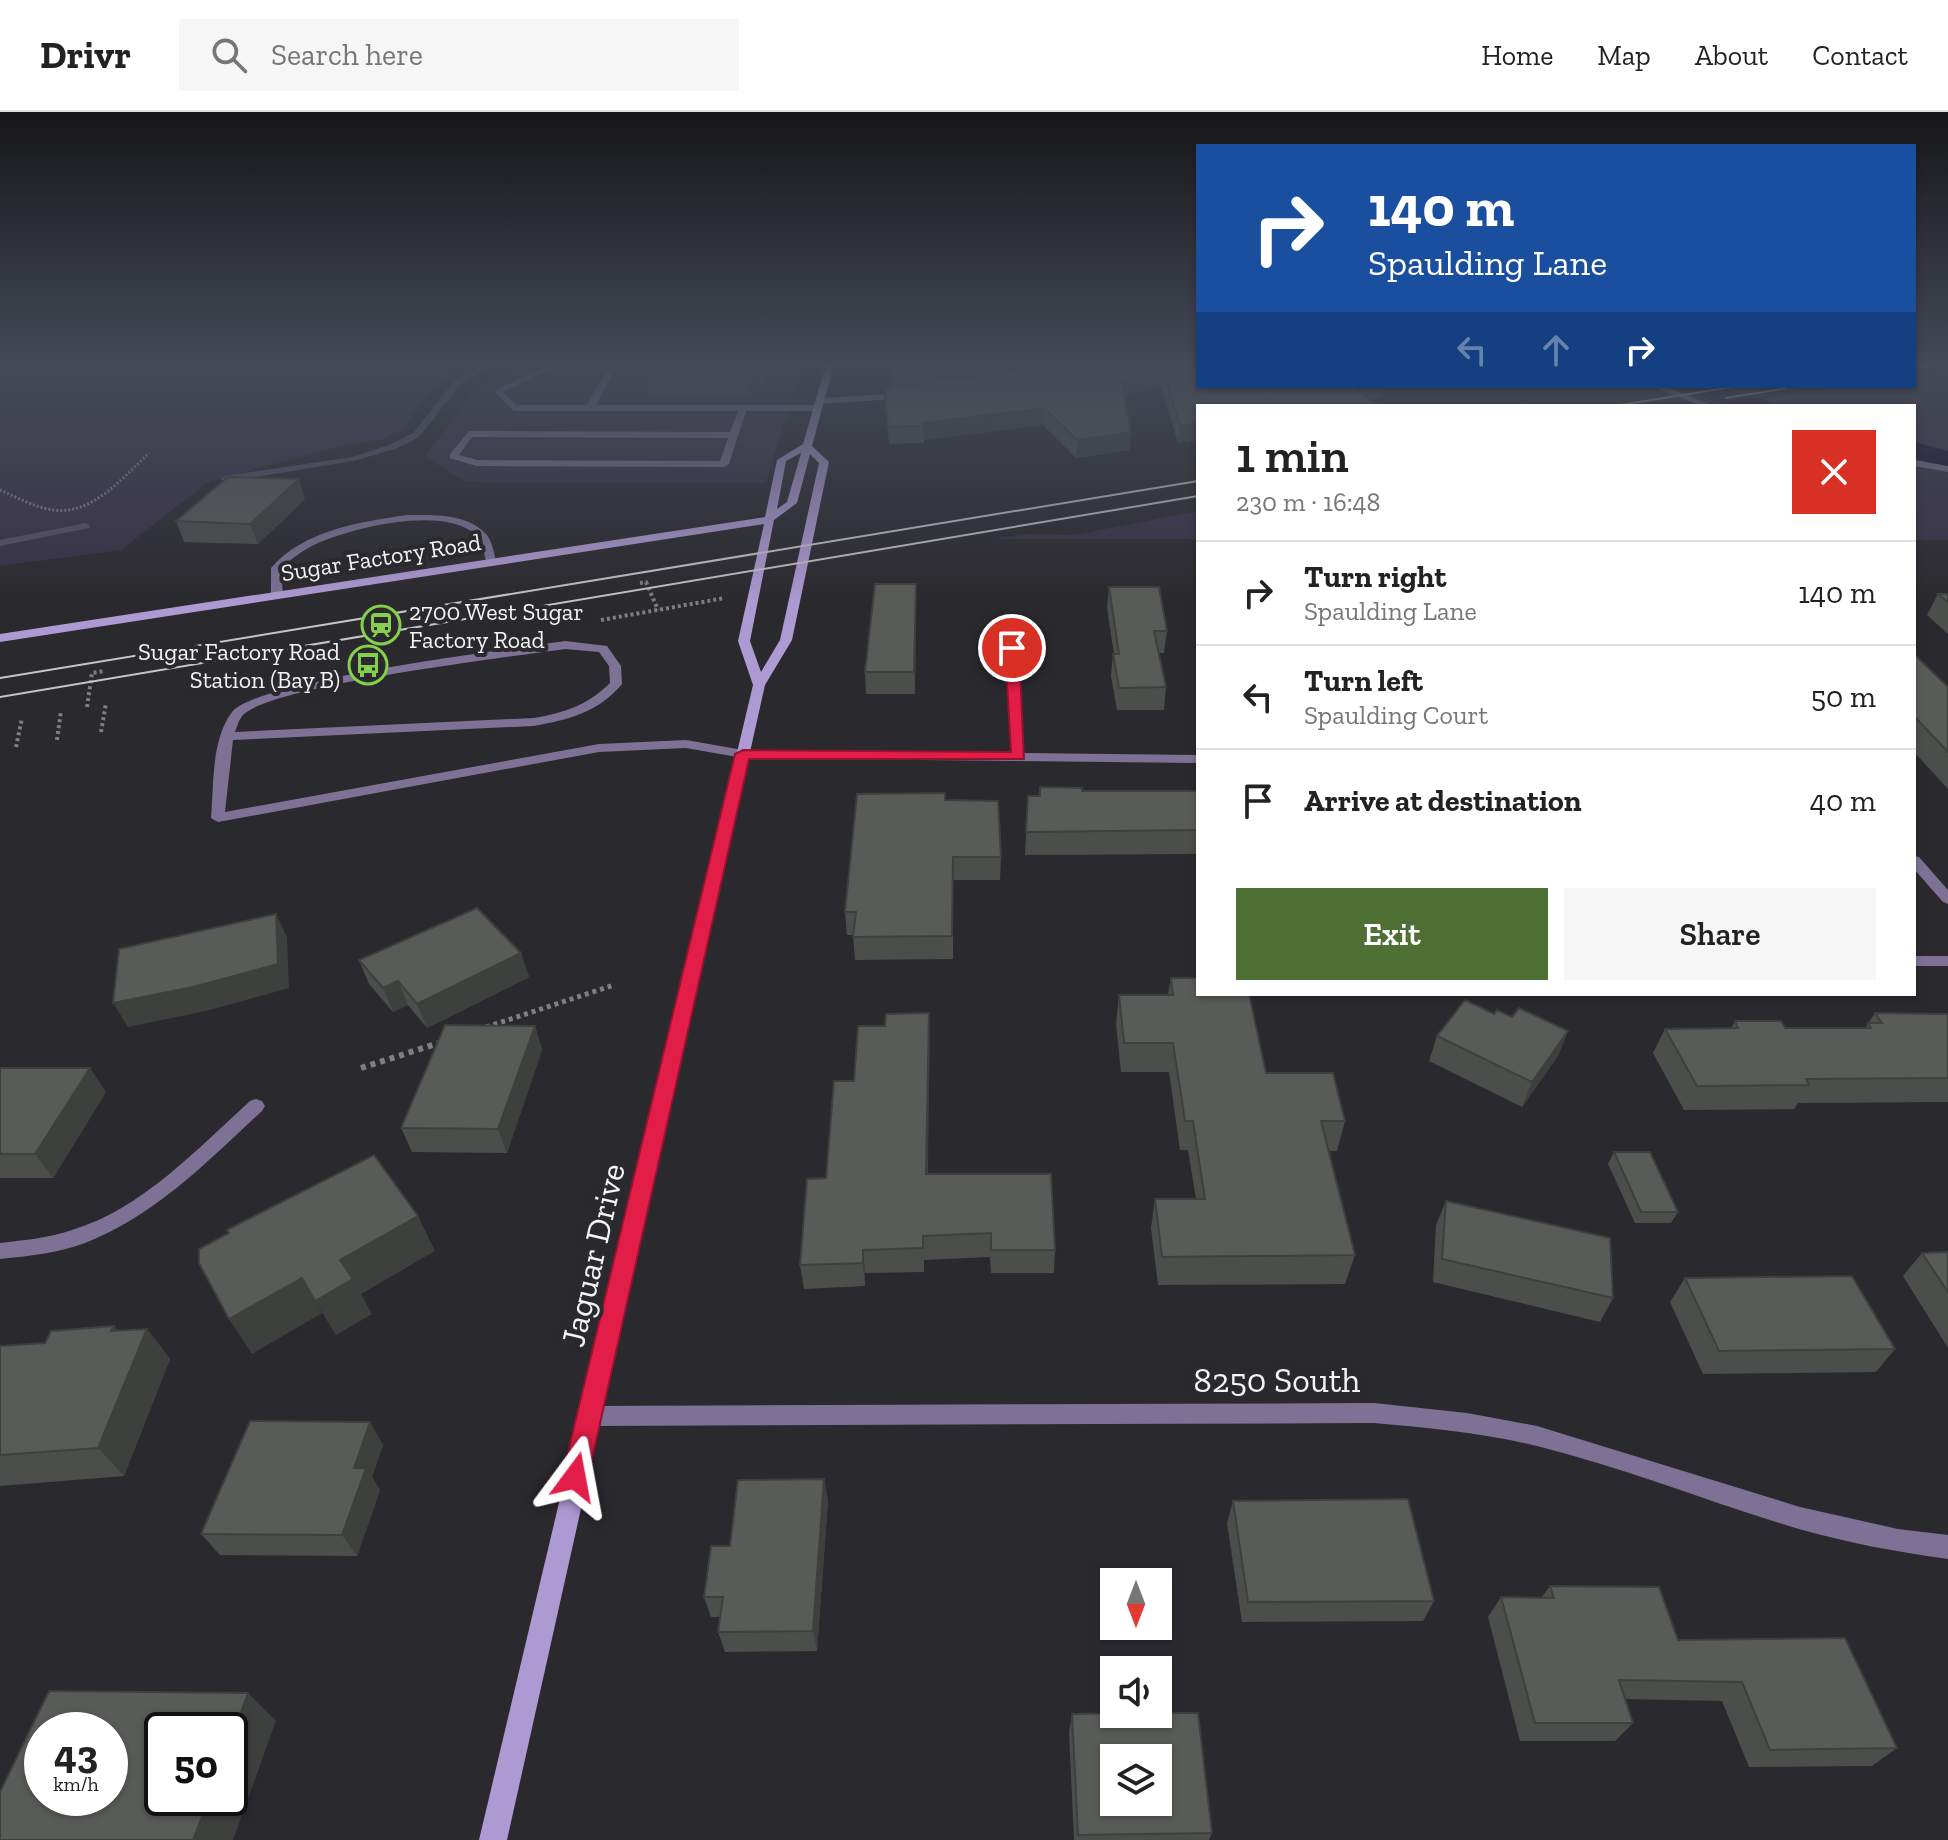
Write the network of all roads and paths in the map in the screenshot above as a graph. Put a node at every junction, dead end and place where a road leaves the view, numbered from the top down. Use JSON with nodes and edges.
{"nodes":[{"id":1,"x":461,"y":445,"type":"edge"},
{"id":2,"x":731,"y":445,"type":"edge"},
{"id":3,"x":807,"y":446,"type":"junction"},
{"id":4,"x":149,"y":453,"type":"dead end"},
{"id":5,"x":1916,"y":463,"type":"edge"},
{"id":6,"x":1948,"y":469,"type":"edge"},
{"id":7,"x":0,"y":490,"type":"edge"},
{"id":8,"x":768,"y":520,"type":"junction"},
{"id":9,"x":491,"y":562,"type":"junction"},
{"id":10,"x":640,"y":583,"type":"dead end"},
{"id":11,"x":277,"y":595,"type":"junction"},
{"id":12,"x":726,"y":598,"type":"dead end"},
{"id":13,"x":658,"y":610,"type":"junction"},
{"id":14,"x":1011,"y":620,"type":"dead end"},
{"id":15,"x":599,"y":621,"type":"dead end"},
{"id":16,"x":0,"y":638,"type":"edge"},
{"id":17,"x":104,"y":671,"type":"dead end"},
{"id":18,"x":759,"y":685,"type":"junction"},
{"id":19,"x":106,"y":703,"type":"dead end"},
{"id":20,"x":87,"y":707,"type":"dead end"},
{"id":21,"x":61,"y":711,"type":"dead end"},
{"id":22,"x":22,"y":718,"type":"dead end"},
{"id":23,"x":101,"y":732,"type":"dead end"},
{"id":24,"x":226,"y":736,"type":"junction"},
{"id":25,"x":57,"y":740,"type":"dead end"},
{"id":26,"x":16,"y":747,"type":"dead end"},
{"id":27,"x":743,"y":754,"type":"junction"},
{"id":28,"x":1018,"y":756,"type":"junction"},
{"id":29,"x":1196,"y":759,"type":"edge"},
{"id":30,"x":1916,"y":862,"type":"edge"},
{"id":31,"x":1948,"y":899,"type":"edge"},
{"id":32,"x":1916,"y":961,"type":"edge"},
{"id":33,"x":1948,"y":961,"type":"edge"},
{"id":34,"x":614,"y":985,"type":"dead end"},
{"id":35,"x":480,"y":1029,"type":"edge"},
{"id":36,"x":450,"y":1039,"type":"edge"},
{"id":37,"x":361,"y":1068,"type":"dead end"},
{"id":38,"x":256,"y":1106,"type":"dead end"},
{"id":39,"x":0,"y":1251,"type":"edge"},
{"id":40,"x":589,"y":1416,"type":"junction"},
{"id":41,"x":1948,"y":1547,"type":"edge"},
{"id":42,"x":493,"y":1840,"type":"edge"}],
"edges":[{"from":1,"to":2,"type":"street"},
{"from":3,"to":8,"type":"main road"},
{"from":3,"to":8,"type":"main road"},
{"from":3,"to":18,"type":"main road","name":"Jaguar Drive"},
{"from":4,"to":7,"type":"path"},
{"from":5,"to":6,"type":"street"},
{"from":8,"to":9,"type":"main road","name":"Sugar Factory Road"},
{"from":8,"to":18,"type":"main road"},
{"from":9,"to":11,"type":"main road","name":"Sugar Factory Road"},
{"from":9,"to":11,"type":"street"},
{"from":10,"to":13,"type":"path"},
{"from":11,"to":16,"type":"main road","name":"Sugar Factory Road"},
{"from":12,"to":13,"type":"path"},
{"from":13,"to":15,"type":"path"},
{"from":14,"to":28,"type":"street"},
{"from":17,"to":20,"type":"path"},
{"from":18,"to":27,"type":"main road","name":"Jaguar Drive"},
{"from":19,"to":23,"type":"path"},
{"from":21,"to":25,"type":"path"},
{"from":22,"to":26,"type":"path"},
{"from":24,"to":24,"type":"street"},
{"from":24,"to":27,"type":"street"},
{"from":27,"to":28,"type":"street"},
{"from":27,"to":40,"type":"main road","name":"Jaguar Drive"},
{"from":28,"to":29,"type":"street"},
{"from":30,"to":31,"type":"street"},
{"from":32,"to":33,"type":"street"},
{"from":34,"to":35,"type":"path"},
{"from":36,"to":37,"type":"path"},
{"from":38,"to":39,"type":"street"},
{"from":40,"to":41,"type":"street","name":"8250 South"},
{"from":40,"to":42,"type":"main road","name":"Jaguar Drive"}]}
